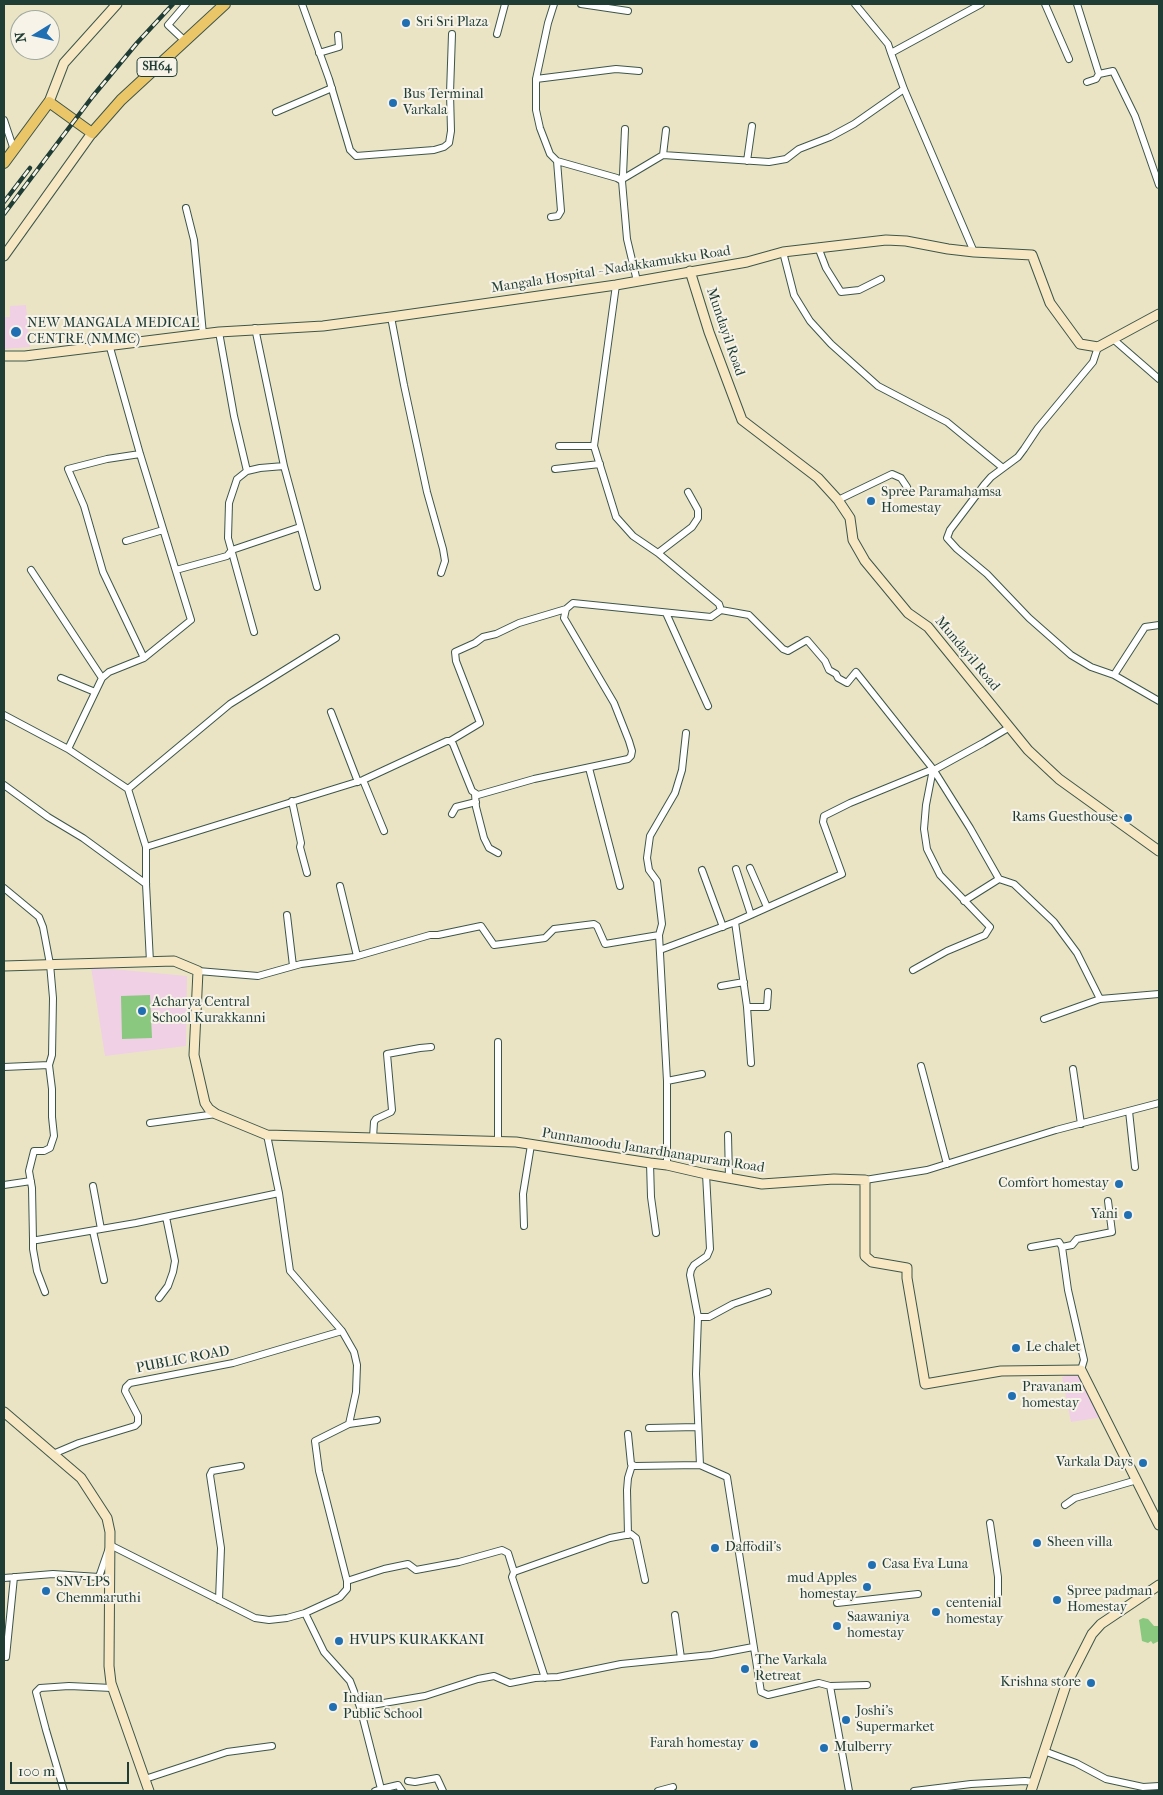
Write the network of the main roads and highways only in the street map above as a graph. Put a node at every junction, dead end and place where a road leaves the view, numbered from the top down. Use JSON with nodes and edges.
{"nodes":[{"id":1,"x":118,"y":4,"type":"edge"},
{"id":2,"x":226,"y":4,"type":"edge"},
{"id":3,"x":49,"y":102,"type":"junction"},
{"id":4,"x":92,"y":132,"type":"junction"},
{"id":5,"x":4,"y":163,"type":"edge"},
{"id":6,"x":4,"y":256,"type":"edge"},
{"id":7,"x":690,"y":271,"type":"junction"},
{"id":8,"x":1159,"y":314,"type":"edge"},
{"id":9,"x":4,"y":356,"type":"edge"},
{"id":10,"x":1159,"y":851,"type":"edge"},
{"id":11,"x":4,"y":966,"type":"edge"},
{"id":12,"x":4,"y":1412,"type":"edge"},
{"id":13,"x":1159,"y":1526,"type":"edge"},
{"id":14,"x":1159,"y":1585,"type":"edge"},
{"id":15,"x":1032,"y":1787,"type":"edge"},
{"id":16,"x":149,"y":1791,"type":"edge"}],
"edges":[{"from":1,"to":3,"type":"main road"},
{"from":2,"to":4,"type":"main road","number":"SH64"},
{"from":3,"to":4,"type":"main road"},
{"from":3,"to":5,"type":"main road"},
{"from":4,"to":6,"type":"main road"},
{"from":7,"to":8,"type":"main road","name":"Mangala Hospital - Nadakkamukku Road"},
{"from":7,"to":9,"type":"main road","name":"Mangala Hospital - Nadakkamukku Road"},
{"from":7,"to":10,"type":"main road","name":"Mundayil Road"},
{"from":11,"to":13,"type":"main road","name":"Punnamoodu Janardhanapuram Road"},
{"from":12,"to":16,"type":"main road"},
{"from":14,"to":15,"type":"main road"}]}
